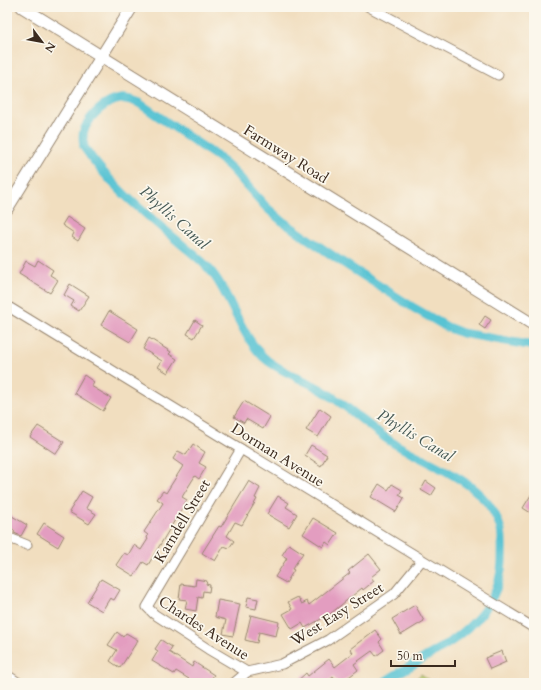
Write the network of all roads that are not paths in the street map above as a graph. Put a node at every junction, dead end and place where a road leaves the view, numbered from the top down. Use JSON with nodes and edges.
{"nodes":[{"id":1,"x":22,"y":7,"type":"edge"},
{"id":2,"x":132,"y":7,"type":"edge"},
{"id":3,"x":369,"y":7,"type":"edge"},
{"id":4,"x":101,"y":57,"type":"junction"},
{"id":5,"x":498,"y":75,"type":"dead end"},
{"id":6,"x":7,"y":209,"type":"edge"},
{"id":7,"x":7,"y":306,"type":"edge"},
{"id":8,"x":534,"y":325,"type":"edge"},
{"id":9,"x":241,"y":449,"type":"junction"},
{"id":10,"x":7,"y":537,"type":"edge"},
{"id":11,"x":27,"y":545,"type":"dead end"},
{"id":12,"x":422,"y":560,"type":"junction"},
{"id":13,"x":147,"y":607,"type":"joint"},
{"id":14,"x":534,"y":628,"type":"edge"},
{"id":15,"x":247,"y":672,"type":"junction"},
{"id":16,"x":7,"y":675,"type":"edge"},
{"id":17,"x":19,"y":683,"type":"edge"},
{"id":18,"x":234,"y":683,"type":"edge"}],
"edges":[{"from":1,"to":4,"type":"main road","name":"Farmway Road"},
{"from":2,"to":4,"type":"main road"},
{"from":3,"to":5,"type":"street"},
{"from":4,"to":6,"type":"main road"},
{"from":4,"to":8,"type":"main road","name":"Farmway Road"},
{"from":7,"to":9,"type":"street","name":"Dorman Avenue"},
{"from":9,"to":12,"type":"street","name":"Dorman Avenue"},
{"from":9,"to":13,"type":"street","name":"Karndell Street"},
{"from":10,"to":11,"type":"street"},
{"from":12,"to":14,"type":"street","name":"Dorman Avenue"},
{"from":12,"to":15,"type":"street","name":"West Easy Street"},
{"from":13,"to":15,"type":"street","name":"Chardes Avenue"},
{"from":15,"to":18,"type":"street","name":"West Easy Street"},
{"from":16,"to":17,"type":"street"}]}
